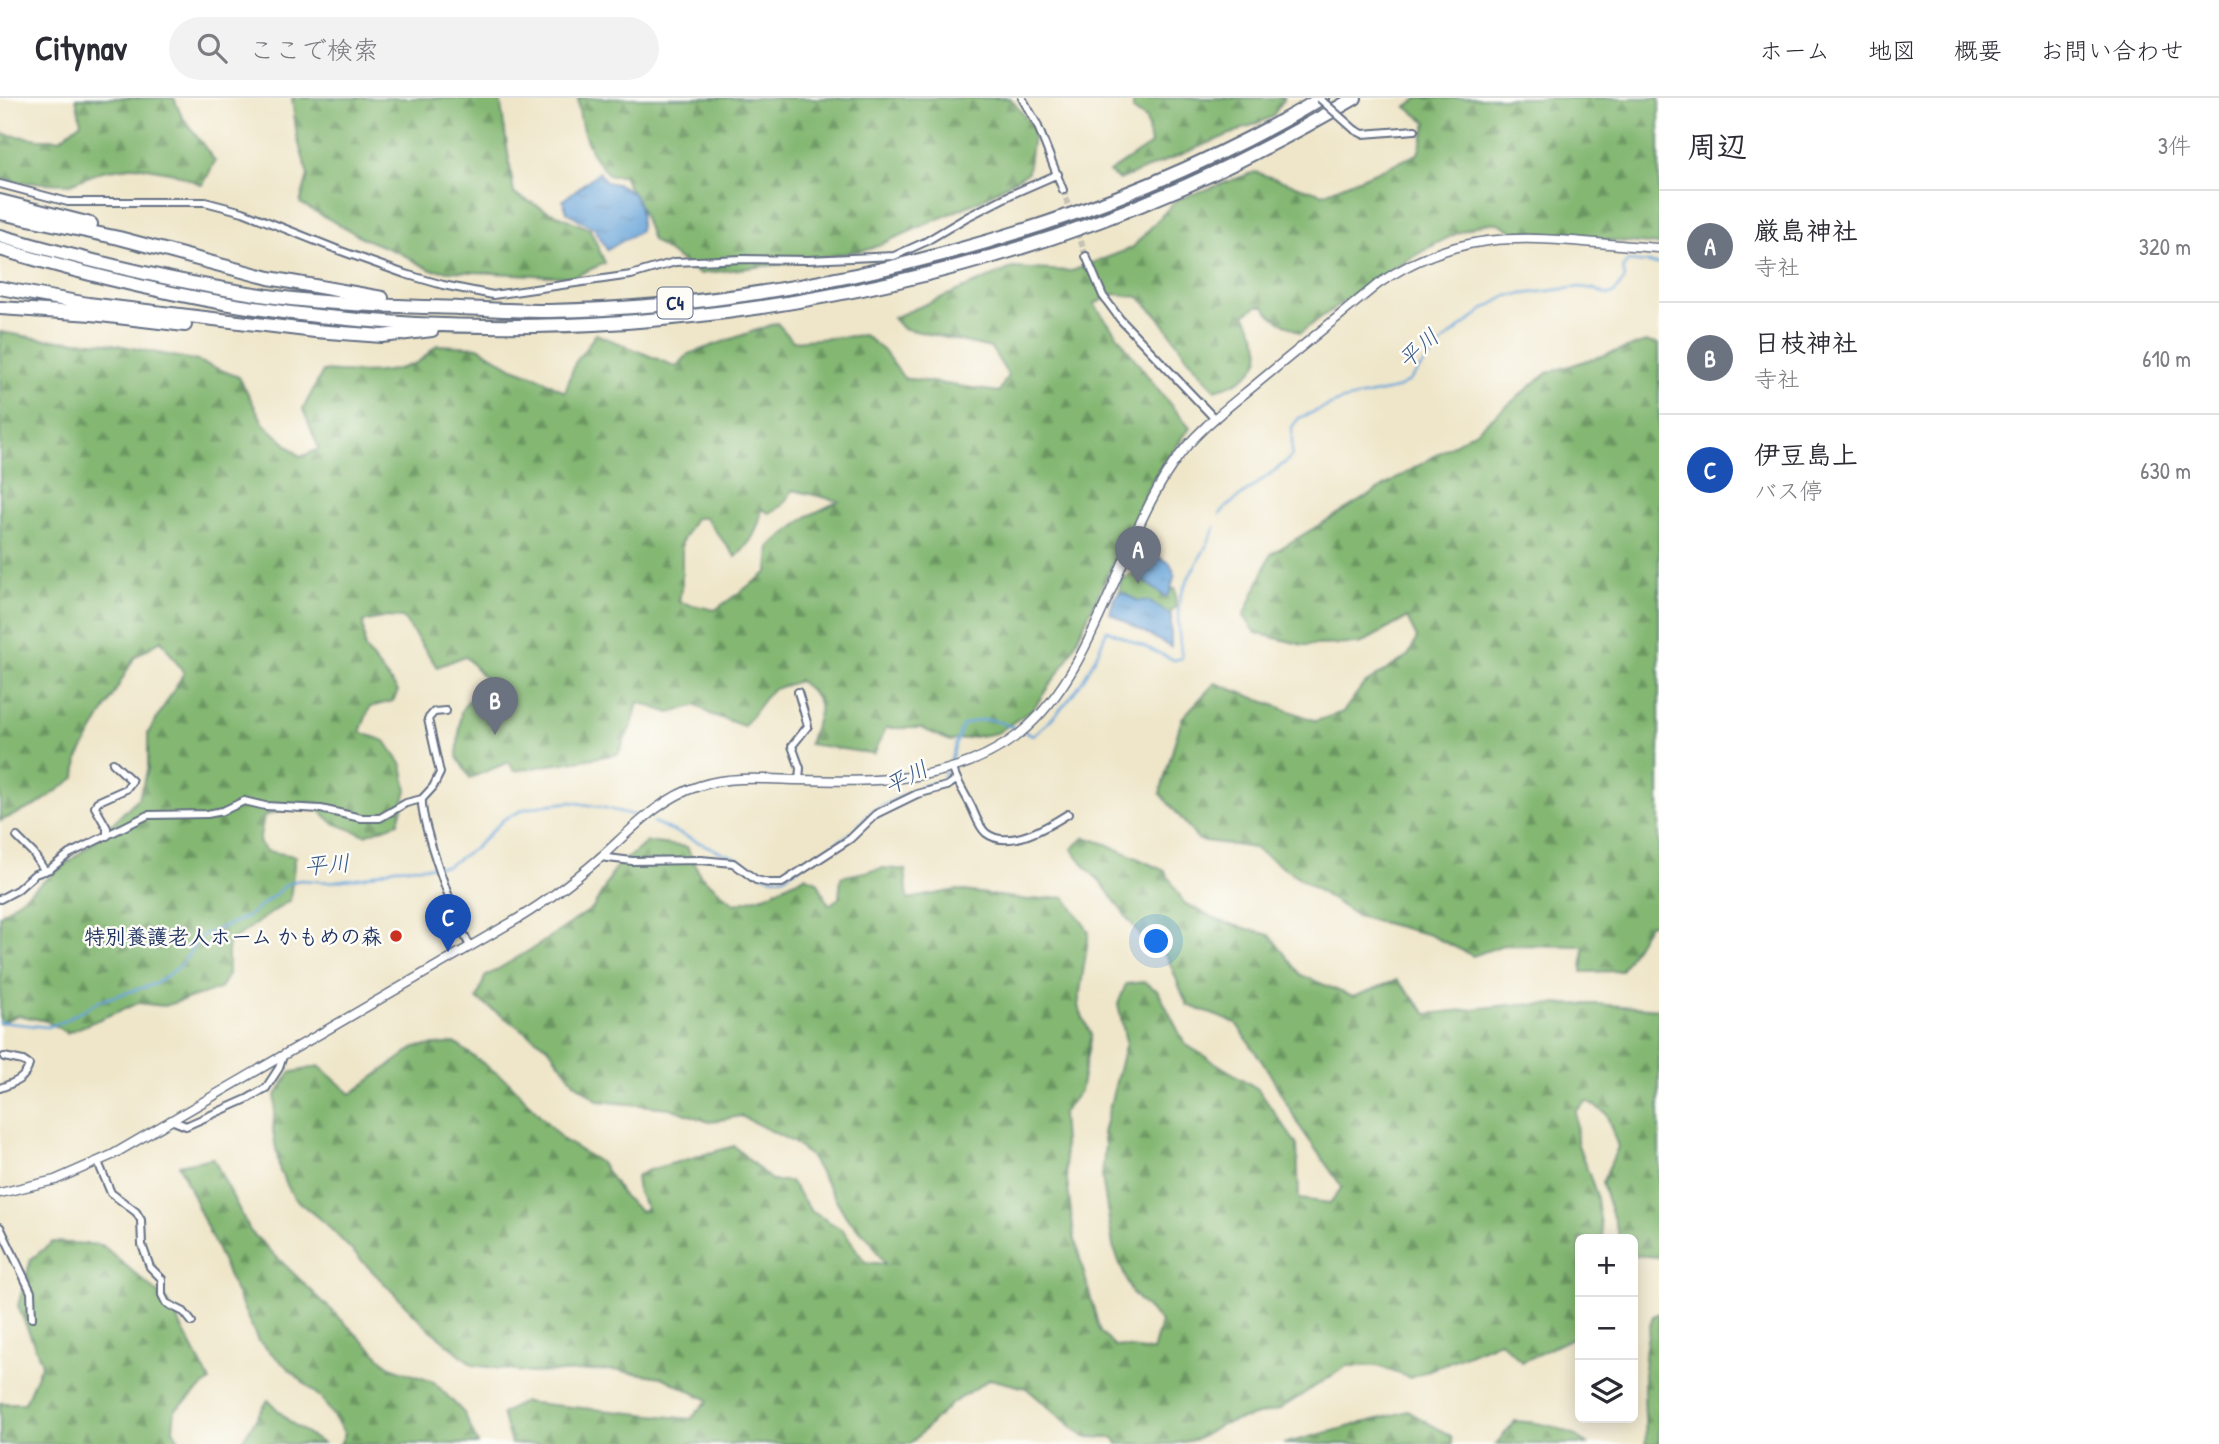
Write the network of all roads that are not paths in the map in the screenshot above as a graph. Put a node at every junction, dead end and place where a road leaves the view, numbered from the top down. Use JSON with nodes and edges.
{"nodes":[{"id":1,"x":1022,"y":98,"type":"edge"},
{"id":2,"x":1320,"y":98,"type":"edge"},
{"id":3,"x":1354,"y":98,"type":"edge"},
{"id":4,"x":1415,"y":131,"type":"dead end"},
{"id":5,"x":1058,"y":174,"type":"junction"},
{"id":6,"x":0,"y":184,"type":"edge"},
{"id":7,"x":1063,"y":190,"type":"tunnel mouth"},
{"id":8,"x":0,"y":201,"type":"edge"},
{"id":9,"x":0,"y":213,"type":"edge"},
{"id":10,"x":0,"y":236,"type":"edge"},
{"id":11,"x":1659,"y":248,"type":"edge"},
{"id":12,"x":0,"y":249,"type":"edge"},
{"id":13,"x":191,"y":257,"type":"junction"},
{"id":14,"x":1086,"y":257,"type":"tunnel mouth"},
{"id":15,"x":0,"y":288,"type":"edge"},
{"id":16,"x":0,"y":308,"type":"edge"},
{"id":17,"x":429,"y":308,"type":"junction"},
{"id":18,"x":551,"y":326,"type":"junction"},
{"id":19,"x":315,"y":331,"type":"junction"},
{"id":20,"x":1215,"y":419,"type":"junction"},
{"id":21,"x":798,"y":692,"type":"dead end"},
{"id":22,"x":446,"y":711,"type":"dead end"},
{"id":23,"x":113,"y":763,"type":"dead end"},
{"id":24,"x":949,"y":770,"type":"junction"},
{"id":25,"x":799,"y":780,"type":"junction"},
{"id":26,"x":956,"y":780,"type":"junction"},
{"id":27,"x":422,"y":799,"type":"junction"},
{"id":28,"x":1068,"y":814,"type":"dead end"},
{"id":29,"x":107,"y":835,"type":"junction"},
{"id":30,"x":17,"y":837,"type":"dead end"},
{"id":31,"x":600,"y":857,"type":"junction"},
{"id":32,"x":45,"y":871,"type":"junction"},
{"id":33,"x":0,"y":900,"type":"edge"},
{"id":34,"x":471,"y":946,"type":"junction"},
{"id":35,"x":283,"y":1055,"type":"junction"},
{"id":36,"x":4,"y":1057,"type":"dead end"},
{"id":37,"x":0,"y":1088,"type":"edge"},
{"id":38,"x":171,"y":1120,"type":"junction"},
{"id":39,"x":98,"y":1162,"type":"junction"},
{"id":40,"x":0,"y":1193,"type":"edge"},
{"id":41,"x":0,"y":1227,"type":"edge"},
{"id":42,"x":32,"y":1318,"type":"dead end"},
{"id":43,"x":192,"y":1322,"type":"dead end"}],
"edges":[{"from":1,"to":5,"type":"street"},
{"from":2,"to":4,"type":"street","bridge":true},
{"from":2,"to":17,"type":"highway","number":"C4"},
{"from":3,"to":18,"type":"highway","number":"C4"},
{"from":5,"to":6,"type":"street"},
{"from":5,"to":7,"type":"street"},
{"from":8,"to":13,"type":"highway"},
{"from":9,"to":13,"type":"highway"},
{"from":10,"to":17,"type":"highway","number":"C4"},
{"from":11,"to":20,"type":"street"},
{"from":12,"to":18,"type":"highway","number":"C4"},
{"from":13,"to":17,"type":"highway"},
{"from":14,"to":20,"type":"street"},
{"from":15,"to":19,"type":"highway"},
{"from":16,"to":19,"type":"highway"},
{"from":18,"to":19,"type":"highway"},
{"from":20,"to":24,"type":"street"},
{"from":21,"to":25,"type":"street"},
{"from":22,"to":27,"type":"street"},
{"from":23,"to":29,"type":"street"},
{"from":24,"to":25,"type":"street"},
{"from":24,"to":26,"type":"street"},
{"from":25,"to":31,"type":"street"},
{"from":26,"to":28,"type":"street"},
{"from":26,"to":31,"type":"street"},
{"from":27,"to":29,"type":"street"},
{"from":27,"to":34,"type":"street"},
{"from":29,"to":32,"type":"street"},
{"from":30,"to":32,"type":"street"},
{"from":31,"to":34,"type":"street"},
{"from":32,"to":33,"type":"street"},
{"from":34,"to":35,"type":"street"},
{"from":35,"to":38,"type":"street"},
{"from":35,"to":38,"type":"street"},
{"from":36,"to":37,"type":"street"},
{"from":38,"to":39,"type":"street"},
{"from":39,"to":40,"type":"street"},
{"from":39,"to":43,"type":"street"},
{"from":41,"to":42,"type":"street"}]}
